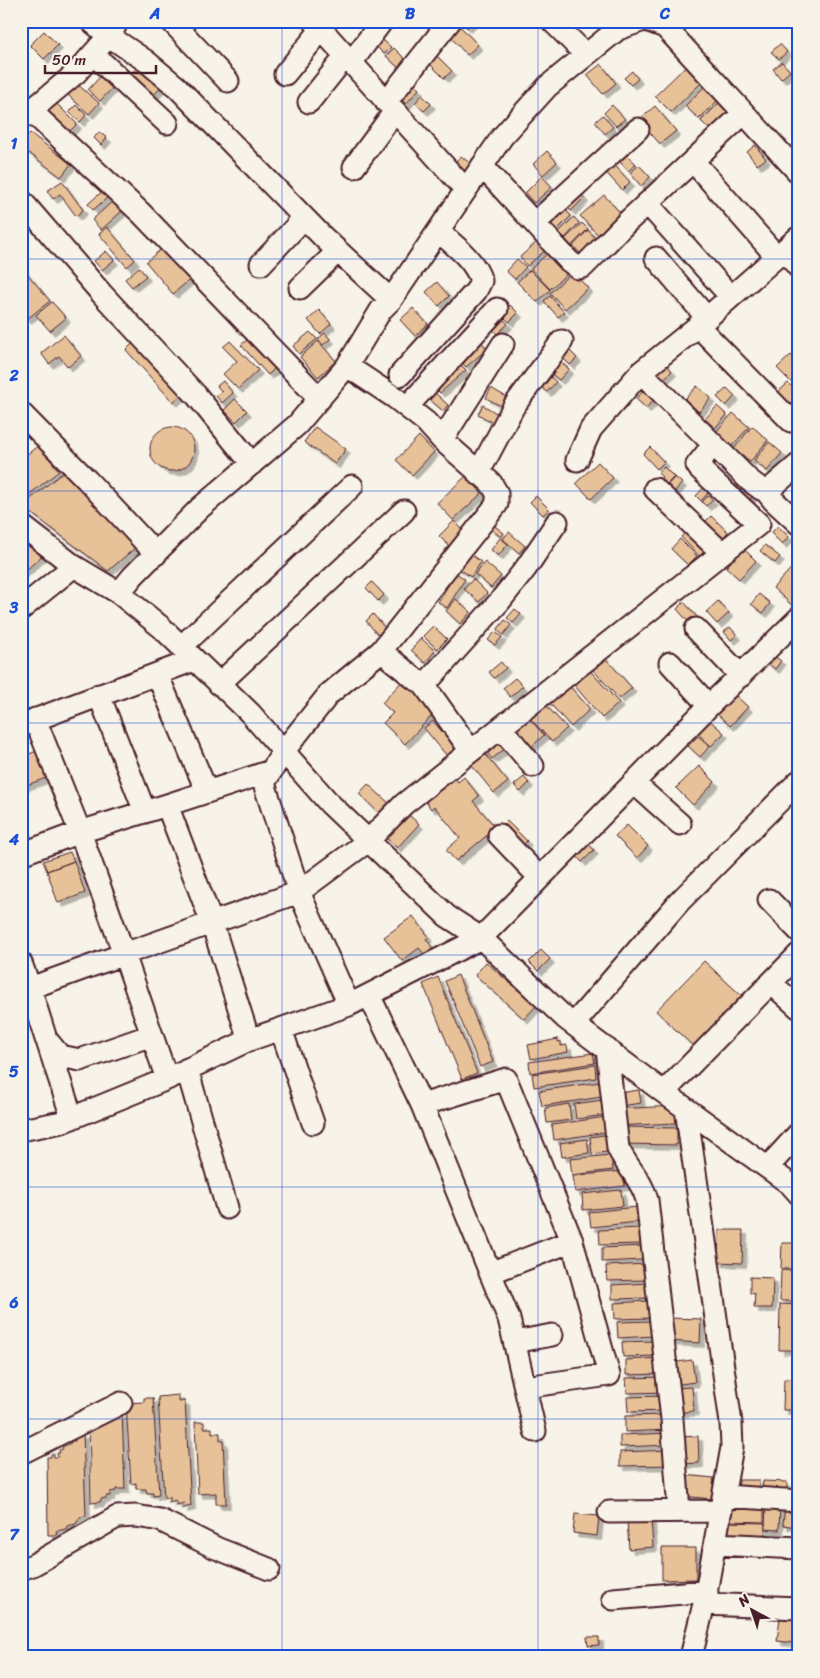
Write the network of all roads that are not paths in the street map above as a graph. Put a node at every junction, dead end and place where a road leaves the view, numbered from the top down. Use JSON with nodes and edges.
{"nodes":[{"id":1,"x":91,"y":21,"type":"edge"},
{"id":2,"x":172,"y":21,"type":"edge"},
{"id":3,"x":382,"y":21,"type":"edge"},
{"id":4,"x":450,"y":21,"type":"edge"},
{"id":5,"x":552,"y":21,"type":"edge"},
{"id":6,"x":641,"y":21,"type":"edge"},
{"id":7,"x":649,"y":21,"type":"edge"},
{"id":8,"x":318,"y":25,"type":"edge"},
{"id":9,"x":613,"y":27,"type":"edge"},
{"id":10,"x":113,"y":28,"type":"edge"},
{"id":11,"x":93,"y":54,"type":"junction"},
{"id":12,"x":586,"y":55,"type":"junction"},
{"id":13,"x":348,"y":60,"type":"junction"},
{"id":14,"x":285,"y":74,"type":"dead end"},
{"id":15,"x":228,"y":81,"type":"dead end"},
{"id":16,"x":310,"y":102,"type":"dead end"},
{"id":17,"x":390,"y":107,"type":"junction"},
{"id":18,"x":744,"y":113,"type":"junction"},
{"id":19,"x":26,"y":115,"type":"edge"},
{"id":20,"x":167,"y":123,"type":"dead end"},
{"id":21,"x":638,"y":129,"type":"dead end"},
{"id":22,"x":693,"y":160,"type":"junction"},
{"id":23,"x":482,"y":166,"type":"junction"},
{"id":24,"x":354,"y":167,"type":"dead end"},
{"id":25,"x":799,"y":173,"type":"edge"},
{"id":26,"x":466,"y":190,"type":"junction"},
{"id":27,"x":21,"y":200,"type":"edge"},
{"id":28,"x":647,"y":203,"type":"junction"},
{"id":29,"x":304,"y":218,"type":"junction"},
{"id":30,"x":535,"y":223,"type":"junction"},
{"id":31,"x":438,"y":231,"type":"junction"},
{"id":32,"x":786,"y":248,"type":"edge"},
{"id":33,"x":338,"y":251,"type":"junction"},
{"id":34,"x":656,"y":258,"type":"dead end"},
{"id":35,"x":261,"y":264,"type":"dead end"},
{"id":36,"x":799,"y":268,"type":"edge"},
{"id":37,"x":300,"y":288,"type":"dead end"},
{"id":38,"x":731,"y":296,"type":"junction"},
{"id":39,"x":391,"y":300,"type":"junction"},
{"id":40,"x":497,"y":309,"type":"dead end"},
{"id":41,"x":702,"y":322,"type":"junction"},
{"id":42,"x":562,"y":341,"type":"dead end"},
{"id":43,"x":503,"y":344,"type":"dead end"},
{"id":44,"x":347,"y":366,"type":"junction"},
{"id":45,"x":641,"y":372,"type":"junction"},
{"id":46,"x":400,"y":375,"type":"dead end"},
{"id":47,"x":320,"y":399,"type":"junction"},
{"id":48,"x":406,"y":407,"type":"junction"},
{"id":49,"x":21,"y":413,"type":"edge"},
{"id":50,"x":799,"y":413,"type":"edge"},
{"id":51,"x":442,"y":440,"type":"junction"},
{"id":52,"x":714,"y":445,"type":"junction"},
{"id":53,"x":577,"y":460,"type":"dead end"},
{"id":54,"x":252,"y":464,"type":"junction"},
{"id":55,"x":799,"y":464,"type":"edge"},
{"id":56,"x":478,"y":474,"type":"junction"},
{"id":57,"x":352,"y":486,"type":"dead end"},
{"id":58,"x":654,"y":489,"type":"dead end"},
{"id":59,"x":765,"y":490,"type":"junction"},
{"id":60,"x":404,"y":512,"type":"dead end"},
{"id":61,"x":557,"y":522,"type":"dead end"},
{"id":62,"x":799,"y":524,"type":"edge"},
{"id":63,"x":21,"y":525,"type":"edge"},
{"id":64,"x":722,"y":553,"type":"junction"},
{"id":65,"x":156,"y":554,"type":"junction"},
{"id":66,"x":74,"y":566,"type":"junction"},
{"id":67,"x":119,"y":593,"type":"junction"},
{"id":68,"x":21,"y":608,"type":"edge"},
{"id":69,"x":799,"y":618,"type":"edge"},
{"id":70,"x":696,"y":629,"type":"dead end"},
{"id":71,"x":380,"y":651,"type":"junction"},
{"id":72,"x":188,"y":653,"type":"junction"},
{"id":73,"x":670,"y":663,"type":"dead end"},
{"id":74,"x":157,"y":674,"type":"junction"},
{"id":75,"x":741,"y":676,"type":"junction"},
{"id":76,"x":422,"y":682,"type":"junction"},
{"id":77,"x":219,"y":684,"type":"junction"},
{"id":78,"x":99,"y":695,"type":"junction"},
{"id":79,"x":709,"y":706,"type":"junction"},
{"id":80,"x":28,"y":722,"type":"edge"},
{"id":81,"x":501,"y":728,"type":"junction"},
{"id":82,"x":471,"y":751,"type":"junction"},
{"id":83,"x":283,"y":752,"type":"junction"},
{"id":84,"x":533,"y":766,"type":"dead end"},
{"id":85,"x":271,"y":771,"type":"junction"},
{"id":86,"x":799,"y":781,"type":"edge"},
{"id":87,"x":634,"y":783,"type":"junction"},
{"id":88,"x":206,"y":792,"type":"junction"},
{"id":89,"x":167,"y":805,"type":"junction"},
{"id":90,"x":145,"y":812,"type":"junction"},
{"id":91,"x":680,"y":824,"type":"dead end"},
{"id":92,"x":80,"y":832,"type":"junction"},
{"id":93,"x":499,"y":835,"type":"dead end"},
{"id":94,"x":368,"y":841,"type":"junction"},
{"id":95,"x":21,"y":854,"type":"edge"},
{"id":96,"x":540,"y":878,"type":"junction"},
{"id":97,"x":299,"y":892,"type":"junction"},
{"id":98,"x":769,"y":900,"type":"dead end"},
{"id":99,"x":212,"y":923,"type":"junction"},
{"id":100,"x":799,"y":931,"type":"edge"},
{"id":101,"x":481,"y":938,"type":"junction"},
{"id":102,"x":124,"y":954,"type":"junction"},
{"id":103,"x":799,"y":954,"type":"edge"},
{"id":104,"x":21,"y":963,"type":"edge"},
{"id":105,"x":771,"y":983,"type":"junction"},
{"id":106,"x":26,"y":990,"type":"edge"},
{"id":107,"x":368,"y":995,"type":"junction"},
{"id":108,"x":349,"y":1006,"type":"junction"},
{"id":109,"x":799,"y":1008,"type":"edge"},
{"id":110,"x":574,"y":1024,"type":"junction"},
{"id":111,"x":281,"y":1029,"type":"junction"},
{"id":112,"x":152,"y":1035,"type":"junction"},
{"id":113,"x":46,"y":1039,"type":"junction"},
{"id":114,"x":249,"y":1040,"type":"junction"},
{"id":115,"x":607,"y":1049,"type":"junction"},
{"id":116,"x":187,"y":1069,"type":"junction"},
{"id":117,"x":167,"y":1079,"type":"junction"},
{"id":118,"x":664,"y":1092,"type":"junction"},
{"id":119,"x":422,"y":1105,"type":"junction"},
{"id":120,"x":686,"y":1109,"type":"junction"},
{"id":121,"x":72,"y":1118,"type":"junction"},
{"id":122,"x":313,"y":1123,"type":"dead end"},
{"id":123,"x":21,"y":1130,"type":"edge"},
{"id":124,"x":799,"y":1133,"type":"edge"},
{"id":125,"x":768,"y":1167,"type":"junction"},
{"id":126,"x":799,"y":1194,"type":"edge"},
{"id":127,"x":227,"y":1208,"type":"dead end"},
{"id":128,"x":572,"y":1241,"type":"junction"},
{"id":129,"x":490,"y":1273,"type":"junction"},
{"id":130,"x":552,"y":1334,"type":"dead end"},
{"id":131,"x":515,"y":1342,"type":"junction"},
{"id":132,"x":525,"y":1387,"type":"junction"},
{"id":133,"x":121,"y":1403,"type":"dead end"},
{"id":134,"x":535,"y":1431,"type":"dead end"},
{"id":135,"x":21,"y":1453,"type":"edge"},
{"id":136,"x":799,"y":1501,"type":"edge"},
{"id":137,"x":723,"y":1504,"type":"junction"},
{"id":138,"x":679,"y":1511,"type":"junction"},
{"id":139,"x":608,"y":1512,"type":"dead end"},
{"id":140,"x":715,"y":1544,"type":"junction"},
{"id":141,"x":799,"y":1548,"type":"edge"},
{"id":142,"x":269,"y":1568,"type":"dead end"},
{"id":143,"x":21,"y":1569,"type":"edge"},
{"id":144,"x":706,"y":1597,"type":"junction"},
{"id":145,"x":613,"y":1599,"type":"dead end"},
{"id":146,"x":799,"y":1608,"type":"edge"},
{"id":147,"x":691,"y":1657,"type":"edge"}],
"edges":[{"from":1,"to":10,"type":"street"},
{"from":2,"to":15,"type":"street"},
{"from":3,"to":13,"type":"street"},
{"from":4,"to":17,"type":"street"},
{"from":5,"to":12,"type":"street"},
{"from":6,"to":9,"type":"street"},
{"from":7,"to":18,"type":"street"},
{"from":8,"to":13,"type":"street"},
{"from":8,"to":14,"type":"street"},
{"from":9,"to":12,"type":"street"},
{"from":10,"to":11,"type":"street"},
{"from":10,"to":29,"type":"street"},
{"from":11,"to":19,"type":"street"},
{"from":11,"to":20,"type":"street"},
{"from":12,"to":23,"type":"street"},
{"from":13,"to":16,"type":"street"},
{"from":13,"to":17,"type":"street"},
{"from":17,"to":24,"type":"street"},
{"from":17,"to":26,"type":"street"},
{"from":18,"to":22,"type":"street"},
{"from":18,"to":25,"type":"street"},
{"from":19,"to":47,"type":"street"},
{"from":21,"to":30,"type":"street"},
{"from":22,"to":28,"type":"street"},
{"from":22,"to":32,"type":"street"},
{"from":23,"to":26,"type":"street"},
{"from":23,"to":30,"type":"street"},
{"from":26,"to":31,"type":"street"},
{"from":27,"to":54,"type":"street"},
{"from":28,"to":30,"type":"street"},
{"from":28,"to":38,"type":"street"},
{"from":29,"to":33,"type":"street"},
{"from":29,"to":35,"type":"street"},
{"from":31,"to":39,"type":"street"},
{"from":31,"to":46,"type":"street"},
{"from":32,"to":36,"type":"street"},
{"from":32,"to":38,"type":"street"},
{"from":33,"to":37,"type":"street"},
{"from":33,"to":39,"type":"street"},
{"from":34,"to":41,"type":"street"},
{"from":38,"to":41,"type":"street"},
{"from":39,"to":44,"type":"street"},
{"from":40,"to":48,"type":"street"},
{"from":41,"to":45,"type":"street"},
{"from":41,"to":50,"type":"street"},
{"from":42,"to":56,"type":"street"},
{"from":43,"to":51,"type":"street"},
{"from":44,"to":47,"type":"street"},
{"from":44,"to":48,"type":"street"},
{"from":45,"to":52,"type":"street"},
{"from":45,"to":53,"type":"street"},
{"from":47,"to":54,"type":"street"},
{"from":48,"to":51,"type":"street"},
{"from":49,"to":65,"type":"street"},
{"from":51,"to":56,"type":"street"},
{"from":52,"to":59,"type":"street"},
{"from":52,"to":64,"type":"street"},
{"from":54,"to":65,"type":"street"},
{"from":55,"to":59,"type":"street"},
{"from":56,"to":71,"type":"street"},
{"from":57,"to":72,"type":"street"},
{"from":58,"to":64,"type":"street"},
{"from":59,"to":62,"type":"street"},
{"from":60,"to":77,"type":"street"},
{"from":61,"to":76,"type":"street"},
{"from":63,"to":66,"type":"street"},
{"from":64,"to":81,"type":"street"},
{"from":65,"to":67,"type":"street"},
{"from":66,"to":67,"type":"street"},
{"from":66,"to":68,"type":"street"},
{"from":67,"to":72,"type":"street"},
{"from":69,"to":75,"type":"street"},
{"from":70,"to":75,"type":"street"},
{"from":71,"to":76,"type":"street"},
{"from":71,"to":83,"type":"street"},
{"from":72,"to":74,"type":"street"},
{"from":72,"to":77,"type":"street"},
{"from":73,"to":79,"type":"street"},
{"from":74,"to":78,"type":"street"},
{"from":74,"to":88,"type":"street"},
{"from":75,"to":79,"type":"street"},
{"from":76,"to":82,"type":"street"},
{"from":77,"to":83,"type":"street"},
{"from":78,"to":80,"type":"street"},
{"from":78,"to":90,"type":"street"},
{"from":79,"to":87,"type":"street"},
{"from":80,"to":92,"type":"street"},
{"from":81,"to":82,"type":"street"},
{"from":81,"to":84,"type":"street"},
{"from":82,"to":94,"type":"street"},
{"from":83,"to":85,"type":"street"},
{"from":83,"to":94,"type":"street"},
{"from":85,"to":88,"type":"street"},
{"from":85,"to":97,"type":"street"},
{"from":86,"to":110,"type":"street"},
{"from":87,"to":91,"type":"street"},
{"from":87,"to":96,"type":"street"},
{"from":88,"to":89,"type":"street"},
{"from":89,"to":90,"type":"street"},
{"from":89,"to":99,"type":"street"},
{"from":90,"to":92,"type":"street"},
{"from":92,"to":95,"type":"street"},
{"from":92,"to":102,"type":"street"},
{"from":93,"to":96,"type":"street"},
{"from":94,"to":97,"type":"street"},
{"from":94,"to":101,"type":"street"},
{"from":96,"to":101,"type":"street"},
{"from":97,"to":99,"type":"street"},
{"from":97,"to":108,"type":"street"},
{"from":98,"to":100,"type":"street"},
{"from":99,"to":102,"type":"street"},
{"from":99,"to":114,"type":"street"},
{"from":101,"to":107,"type":"street"},
{"from":101,"to":110,"type":"street"},
{"from":102,"to":106,"type":"street"},
{"from":102,"to":112,"type":"street"},
{"from":103,"to":105,"type":"street"},
{"from":104,"to":106,"type":"street"},
{"from":105,"to":109,"type":"street"},
{"from":105,"to":118,"type":"street"},
{"from":106,"to":113,"type":"street"},
{"from":107,"to":108,"type":"street"},
{"from":107,"to":119,"type":"street"},
{"from":108,"to":111,"type":"street"},
{"from":110,"to":115,"type":"street"},
{"from":111,"to":114,"type":"street"},
{"from":111,"to":122,"type":"street"},
{"from":112,"to":113,"type":"street"},
{"from":112,"to":117,"type":"street"},
{"from":113,"to":121,"type":"street"},
{"from":114,"to":116,"type":"street"},
{"from":115,"to":118,"type":"street"},
{"from":115,"to":138,"type":"street"},
{"from":116,"to":117,"type":"street"},
{"from":116,"to":127,"type":"street"},
{"from":117,"to":121,"type":"street"},
{"from":118,"to":120,"type":"street"},
{"from":119,"to":128,"type":"street"},
{"from":119,"to":129,"type":"street"},
{"from":120,"to":125,"type":"street"},
{"from":120,"to":137,"type":"street"},
{"from":121,"to":123,"type":"street"},
{"from":124,"to":125,"type":"street"},
{"from":125,"to":126,"type":"street"},
{"from":128,"to":129,"type":"street"},
{"from":128,"to":132,"type":"street"},
{"from":129,"to":131,"type":"street"},
{"from":130,"to":131,"type":"street"},
{"from":131,"to":132,"type":"street"},
{"from":132,"to":134,"type":"street"},
{"from":133,"to":135,"type":"street"},
{"from":136,"to":137,"type":"street"},
{"from":137,"to":138,"type":"street"},
{"from":137,"to":140,"type":"street"},
{"from":138,"to":139,"type":"street"},
{"from":140,"to":141,"type":"street"},
{"from":140,"to":144,"type":"street"},
{"from":142,"to":143,"type":"street"},
{"from":144,"to":145,"type":"street"},
{"from":144,"to":146,"type":"street"},
{"from":144,"to":147,"type":"street"}]}
